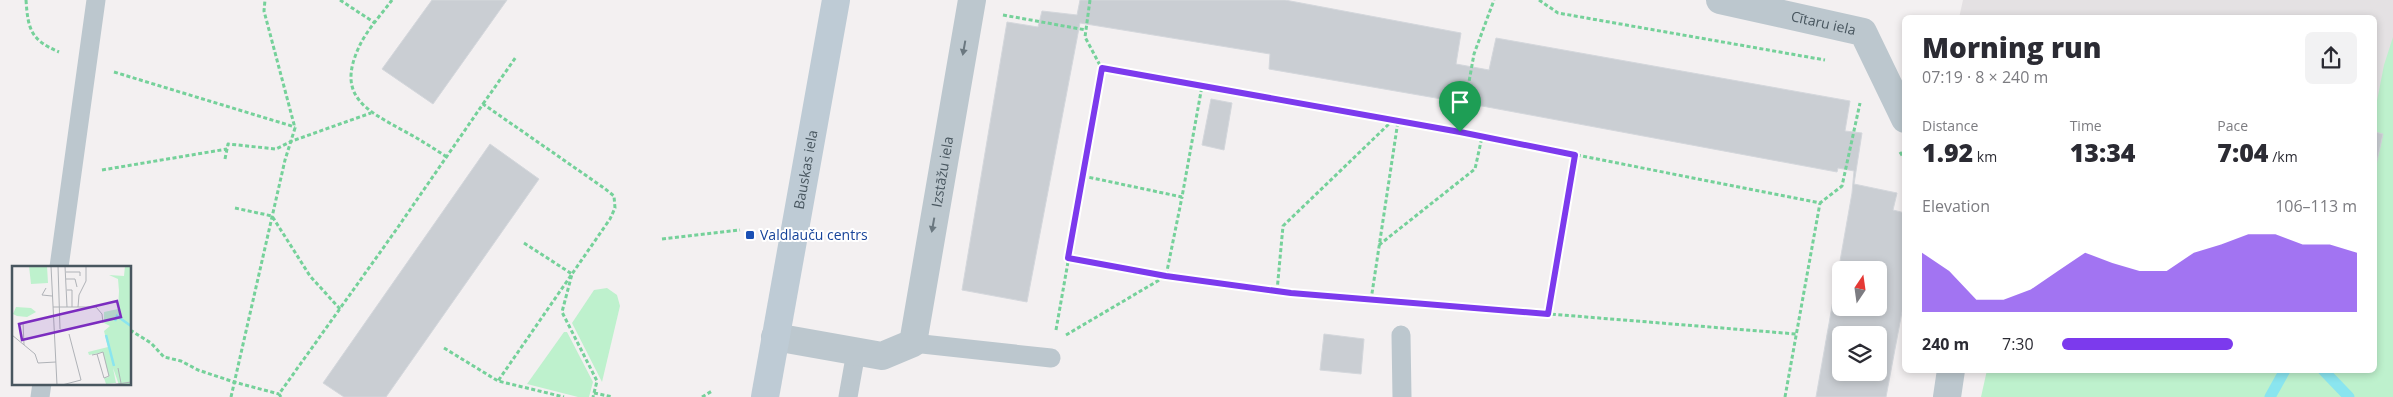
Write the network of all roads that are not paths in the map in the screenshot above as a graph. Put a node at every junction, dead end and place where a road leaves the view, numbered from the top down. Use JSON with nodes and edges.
{"nodes":[{"id":1,"x":96,"y":0,"type":"edge"},
{"id":2,"x":836,"y":0,"type":"edge"},
{"id":3,"x":1720,"y":0,"type":"edge"},
{"id":4,"x":984,"y":5,"type":"edge"},
{"id":5,"x":1902,"y":113,"type":"edge"},
{"id":6,"x":59,"y":266,"type":"edge"},
{"id":7,"x":1401,"y":335,"type":"dead end"},
{"id":8,"x":775,"y":337,"type":"junction"},
{"id":9,"x":913,"y":343,"type":"junction"},
{"id":10,"x":1053,"y":350,"type":"road end"},
{"id":11,"x":856,"y":352,"type":"junction"},
{"id":12,"x":1951,"y":373,"type":"edge"},
{"id":13,"x":42,"y":384,"type":"edge"},
{"id":14,"x":40,"y":397,"type":"edge"},
{"id":15,"x":765,"y":397,"type":"edge"},
{"id":16,"x":848,"y":397,"type":"edge"},
{"id":17,"x":1402,"y":397,"type":"edge"},
{"id":18,"x":1947,"y":397,"type":"edge"}],
"edges":[{"from":1,"to":6,"type":"lane"},
{"from":2,"to":8,"type":"main road","name":"Bauskas iela"},
{"from":3,"to":5,"type":"street","name":"Cītaru iela"},
{"from":4,"to":9,"type":"street","name":"Izstāžu iela","one_way":true},
{"from":7,"to":17,"type":"lane"},
{"from":8,"to":11,"type":"street"},
{"from":8,"to":15,"type":"main road","name":"Bauskas iela"},
{"from":9,"to":10,"type":"lane"},
{"from":9,"to":11,"type":"street"},
{"from":11,"to":16,"type":"lane"},
{"from":12,"to":18,"type":"street"},
{"from":13,"to":14,"type":"lane"}]}
